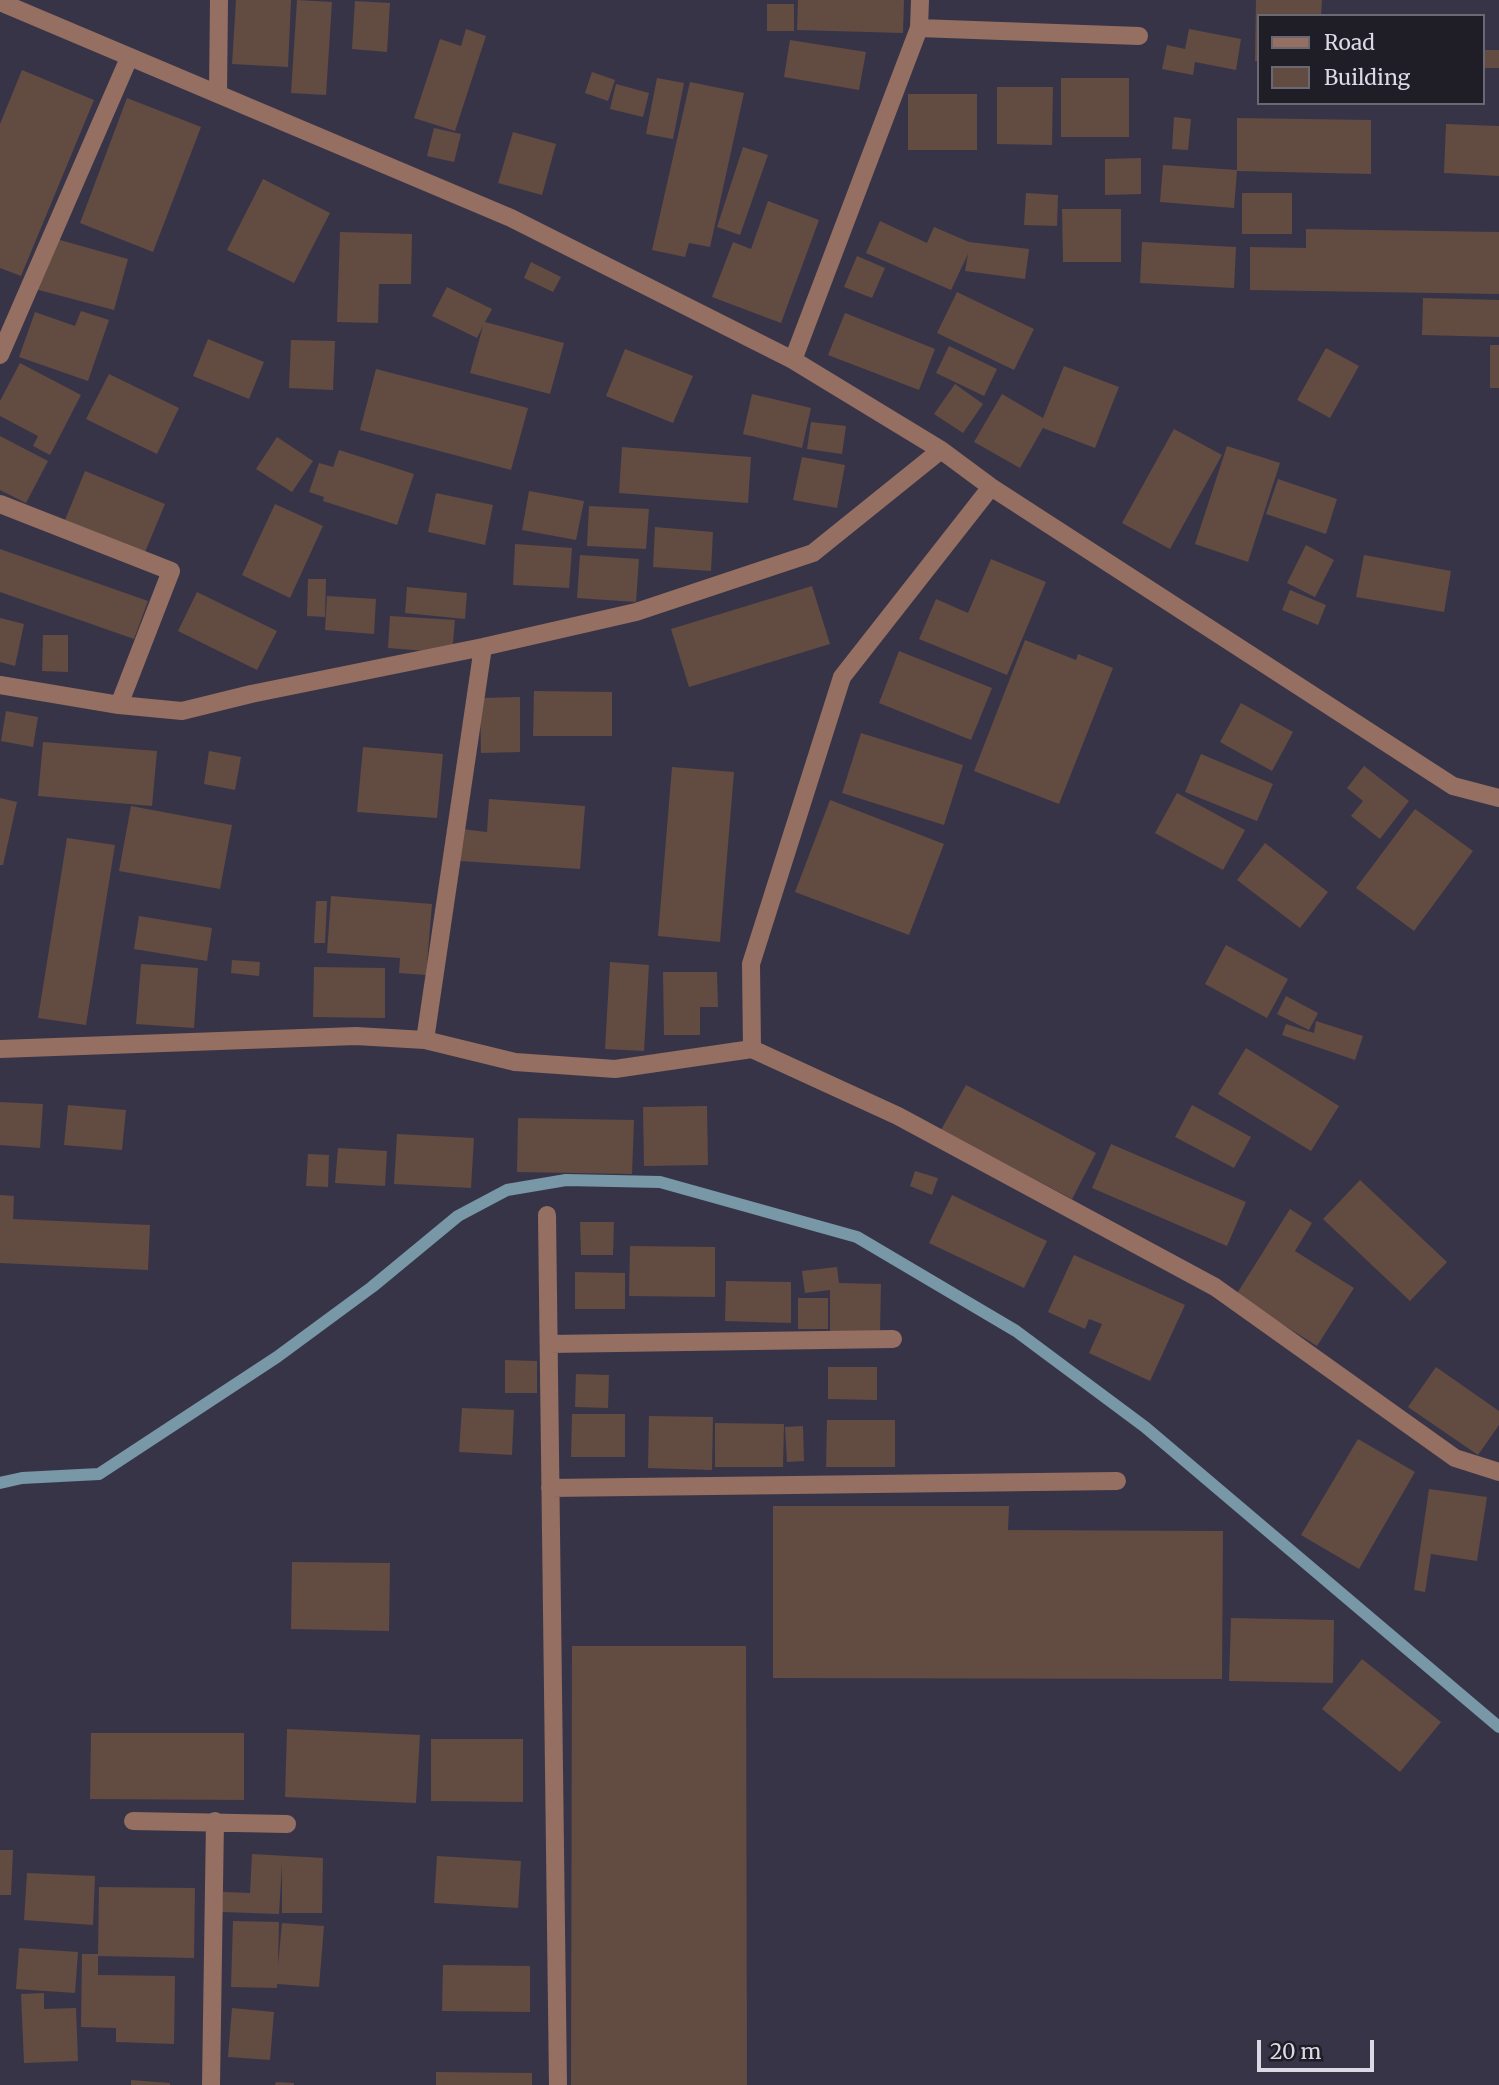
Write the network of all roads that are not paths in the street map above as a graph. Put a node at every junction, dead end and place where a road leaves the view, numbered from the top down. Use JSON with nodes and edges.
{"nodes":[{"id":1,"x":219,"y":0,"type":"edge"},
{"id":2,"x":920,"y":0,"type":"edge"},
{"id":3,"x":0,"y":2,"type":"edge"},
{"id":4,"x":919,"y":28,"type":"junction"},
{"id":5,"x":1139,"y":36,"type":"dead end"},
{"id":6,"x":129,"y":58,"type":"junction"},
{"id":7,"x":218,"y":94,"type":"junction"},
{"id":8,"x":0,"y":355,"type":"edge"},
{"id":9,"x":793,"y":360,"type":"junction"},
{"id":10,"x":941,"y":450,"type":"junction"},
{"id":11,"x":991,"y":487,"type":"junction"},
{"id":12,"x":0,"y":505,"type":"edge"},
{"id":13,"x":484,"y":647,"type":"junction"},
{"id":14,"x":0,"y":685,"type":"edge"},
{"id":15,"x":119,"y":705,"type":"junction"},
{"id":16,"x":1499,"y":799,"type":"edge"},
{"id":17,"x":425,"y":1041,"type":"junction"},
{"id":18,"x":0,"y":1049,"type":"edge"},
{"id":19,"x":751,"y":1049,"type":"junction"},
{"id":20,"x":547,"y":1215,"type":"dead end"},
{"id":21,"x":892,"y":1339,"type":"dead end"},
{"id":22,"x":549,"y":1344,"type":"junction"},
{"id":23,"x":1499,"y":1472,"type":"edge"},
{"id":24,"x":1117,"y":1481,"type":"dead end"},
{"id":25,"x":550,"y":1488,"type":"junction"},
{"id":26,"x":132,"y":1821,"type":"dead end"},
{"id":27,"x":215,"y":1821,"type":"junction"},
{"id":28,"x":287,"y":1824,"type":"dead end"},
{"id":29,"x":211,"y":2085,"type":"edge"},
{"id":30,"x":558,"y":2085,"type":"edge"}],
"edges":[{"from":1,"to":7,"type":"street"},
{"from":2,"to":4,"type":"street"},
{"from":3,"to":6,"type":"street"},
{"from":4,"to":5,"type":"street"},
{"from":4,"to":9,"type":"street"},
{"from":6,"to":7,"type":"street"},
{"from":6,"to":8,"type":"street"},
{"from":7,"to":9,"type":"street"},
{"from":9,"to":10,"type":"street"},
{"from":10,"to":11,"type":"street"},
{"from":10,"to":13,"type":"street"},
{"from":11,"to":16,"type":"street"},
{"from":11,"to":19,"type":"street"},
{"from":12,"to":15,"type":"street"},
{"from":13,"to":15,"type":"street"},
{"from":13,"to":17,"type":"street"},
{"from":14,"to":15,"type":"street"},
{"from":17,"to":18,"type":"street"},
{"from":17,"to":19,"type":"street"},
{"from":19,"to":23,"type":"street"},
{"from":20,"to":22,"type":"street"},
{"from":21,"to":22,"type":"street"},
{"from":22,"to":25,"type":"street"},
{"from":24,"to":25,"type":"street"},
{"from":25,"to":30,"type":"street"},
{"from":26,"to":27,"type":"street"},
{"from":27,"to":28,"type":"street"},
{"from":27,"to":29,"type":"street"}]}
